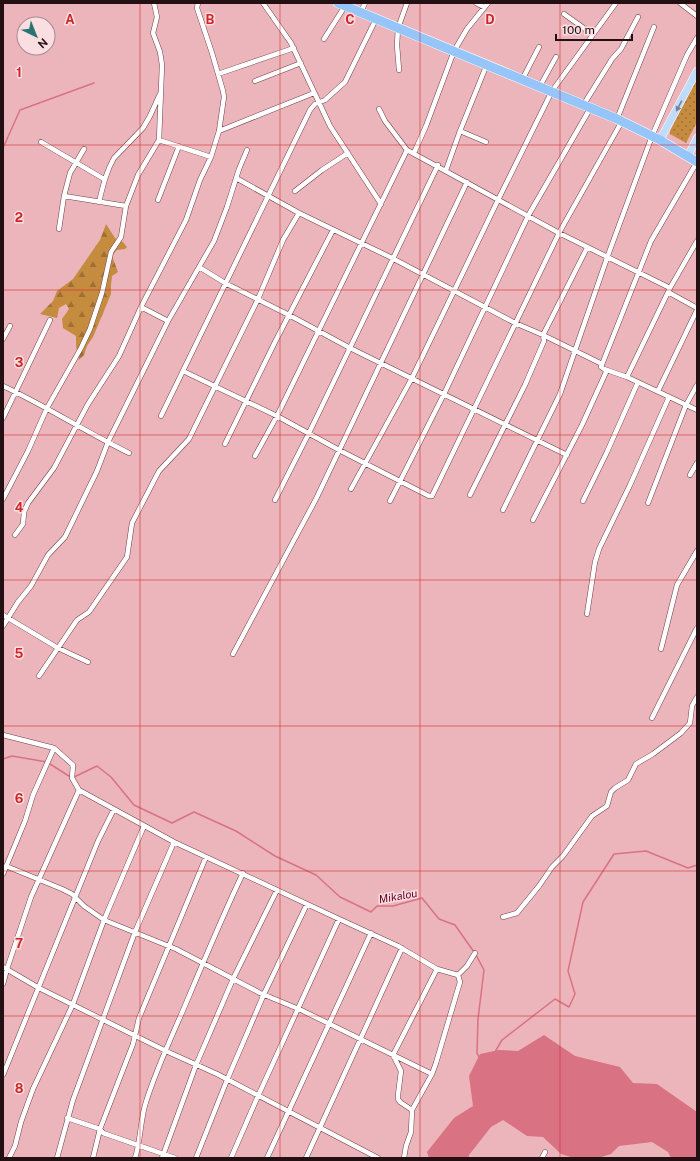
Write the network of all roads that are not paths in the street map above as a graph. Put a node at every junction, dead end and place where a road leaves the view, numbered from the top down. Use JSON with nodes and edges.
{"nodes":[{"id":1,"x":154,"y":3,"type":"edge"},
{"id":2,"x":198,"y":3,"type":"edge"},
{"id":3,"x":263,"y":3,"type":"edge"},
{"id":4,"x":365,"y":3,"type":"edge"},
{"id":5,"x":407,"y":3,"type":"edge"},
{"id":6,"x":476,"y":3,"type":"edge"},
{"id":7,"x":680,"y":3,"type":"edge"},
{"id":8,"x":341,"y":4,"type":"edge"},
{"id":9,"x":614,"y":4,"type":"edge"},
{"id":10,"x":486,"y":5,"type":"edge"},
{"id":11,"x":361,"y":12,"type":"junction"},
{"id":12,"x":564,"y":14,"type":"dead end"},
{"id":13,"x":697,"y":16,"type":"edge"},
{"id":14,"x":638,"y":17,"type":"dead end"},
{"id":15,"x":376,"y":18,"type":"junction"},
{"id":16,"x":654,"y":27,"type":"dead end"},
{"id":17,"x":398,"y":28,"type":"junction"},
{"id":18,"x":592,"y":34,"type":"junction"},
{"id":19,"x":697,"y":38,"type":"edge"},
{"id":20,"x":324,"y":39,"type":"dead end"},
{"id":21,"x":539,"y":47,"type":"dead end"},
{"id":22,"x":294,"y":48,"type":"junction"},
{"id":23,"x":454,"y":51,"type":"junction"},
{"id":24,"x":556,"y":57,"type":"dead end"},
{"id":25,"x":301,"y":64,"type":"junction"},
{"id":26,"x":487,"y":64,"type":"junction"},
{"id":27,"x":399,"y":70,"type":"dead end"},
{"id":28,"x":697,"y":71,"type":"edge"},
{"id":29,"x":218,"y":74,"type":"junction"},
{"id":30,"x":523,"y":78,"type":"junction"},
{"id":31,"x":255,"y":81,"type":"dead end"},
{"id":32,"x":540,"y":86,"type":"junction"},
{"id":33,"x":552,"y":91,"type":"junction"},
{"id":34,"x":161,"y":92,"type":"junction"},
{"id":35,"x":314,"y":93,"type":"junction"},
{"id":36,"x":318,"y":102,"type":"junction"},
{"id":37,"x":587,"y":106,"type":"junction"},
{"id":38,"x":379,"y":109,"type":"dead end"},
{"id":39,"x":620,"y":120,"type":"junction"},
{"id":40,"x":460,"y":130,"type":"junction"},
{"id":41,"x":219,"y":131,"type":"junction"},
{"id":42,"x":652,"y":136,"type":"junction"},
{"id":43,"x":697,"y":138,"type":"edge"},
{"id":44,"x":159,"y":140,"type":"junction"},
{"id":45,"x":660,"y":140,"type":"junction"},
{"id":46,"x":41,"y":142,"type":"dead end"},
{"id":47,"x":486,"y":142,"type":"dead end"},
{"id":48,"x":179,"y":146,"type":"junction"},
{"id":49,"x":84,"y":149,"type":"dead end"},
{"id":50,"x":247,"y":150,"type":"dead end"},
{"id":51,"x":407,"y":150,"type":"junction"},
{"id":52,"x":348,"y":153,"type":"junction"},
{"id":53,"x":414,"y":153,"type":"junction"},
{"id":54,"x":688,"y":156,"type":"junction"},
{"id":55,"x":211,"y":157,"type":"junction"},
{"id":56,"x":697,"y":162,"type":"edge"},
{"id":57,"x":76,"y":164,"type":"junction"},
{"id":58,"x":438,"y":166,"type":"junction"},
{"id":59,"x":446,"y":170,"type":"junction"},
{"id":60,"x":236,"y":178,"type":"junction"},
{"id":61,"x":104,"y":179,"type":"junction"},
{"id":62,"x":467,"y":182,"type":"junction"},
{"id":63,"x":296,"y":191,"type":"dead end"},
{"id":64,"x":64,"y":196,"type":"junction"},
{"id":65,"x":268,"y":196,"type":"junction"},
{"id":66,"x":158,"y":200,"type":"dead end"},
{"id":67,"x":498,"y":200,"type":"junction"},
{"id":68,"x":99,"y":202,"type":"junction"},
{"id":69,"x":381,"y":204,"type":"junction"},
{"id":70,"x":126,"y":206,"type":"junction"},
{"id":71,"x":299,"y":213,"type":"junction"},
{"id":72,"x":528,"y":216,"type":"junction"},
{"id":73,"x":59,"y":229,"type":"dead end"},
{"id":74,"x":333,"y":230,"type":"junction"},
{"id":75,"x":559,"y":233,"type":"junction"},
{"id":76,"x":697,"y":241,"type":"edge"},
{"id":77,"x":362,"y":244,"type":"junction"},
{"id":78,"x":587,"y":248,"type":"junction"},
{"id":79,"x":392,"y":258,"type":"junction"},
{"id":80,"x":607,"y":258,"type":"junction"},
{"id":81,"x":199,"y":267,"type":"junction"},
{"id":82,"x":639,"y":273,"type":"junction"},
{"id":83,"x":424,"y":274,"type":"junction"},
{"id":84,"x":225,"y":283,"type":"junction"},
{"id":85,"x":455,"y":290,"type":"junction"},
{"id":86,"x":669,"y":290,"type":"junction"},
{"id":87,"x":258,"y":299,"type":"junction"},
{"id":88,"x":486,"y":306,"type":"junction"},
{"id":89,"x":141,"y":307,"type":"junction"},
{"id":90,"x":697,"y":309,"type":"edge"},
{"id":91,"x":289,"y":315,"type":"junction"},
{"id":92,"x":50,"y":320,"type":"dead end"},
{"id":93,"x":168,"y":321,"type":"junction"},
{"id":94,"x":515,"y":323,"type":"junction"},
{"id":95,"x":10,"y":326,"type":"dead end"},
{"id":96,"x":319,"y":331,"type":"junction"},
{"id":97,"x":543,"y":335,"type":"junction"},
{"id":98,"x":3,"y":339,"type":"edge"},
{"id":99,"x":350,"y":348,"type":"junction"},
{"id":100,"x":575,"y":350,"type":"junction"},
{"id":101,"x":380,"y":363,"type":"junction"},
{"id":102,"x":602,"y":364,"type":"junction"},
{"id":103,"x":607,"y":370,"type":"junction"},
{"id":104,"x":183,"y":371,"type":"junction"},
{"id":105,"x":627,"y":377,"type":"junction"},
{"id":106,"x":412,"y":378,"type":"junction"},
{"id":107,"x":638,"y":382,"type":"junction"},
{"id":108,"x":697,"y":385,"type":"edge"},
{"id":109,"x":3,"y":386,"type":"edge"},
{"id":110,"x":215,"y":386,"type":"junction"},
{"id":111,"x":658,"y":391,"type":"junction"},
{"id":112,"x":16,"y":392,"type":"junction"},
{"id":113,"x":444,"y":394,"type":"junction"},
{"id":114,"x":669,"y":397,"type":"junction"},
{"id":115,"x":246,"y":402,"type":"junction"},
{"id":116,"x":686,"y":405,"type":"junction"},
{"id":117,"x":47,"y":408,"type":"junction"},
{"id":118,"x":474,"y":410,"type":"junction"},
{"id":119,"x":697,"y":410,"type":"edge"},
{"id":120,"x":161,"y":416,"type":"dead end"},
{"id":121,"x":277,"y":416,"type":"junction"},
{"id":122,"x":3,"y":418,"type":"edge"},
{"id":123,"x":77,"y":424,"type":"junction"},
{"id":124,"x":506,"y":425,"type":"junction"},
{"id":125,"x":309,"y":433,"type":"junction"},
{"id":126,"x":537,"y":441,"type":"junction"},
{"id":127,"x":108,"y":442,"type":"junction"},
{"id":128,"x":225,"y":444,"type":"dead end"},
{"id":129,"x":339,"y":450,"type":"junction"},
{"id":130,"x":130,"y":452,"type":"dead end"},
{"id":131,"x":567,"y":455,"type":"junction"},
{"id":132,"x":256,"y":456,"type":"dead end"},
{"id":133,"x":697,"y":463,"type":"edge"},
{"id":134,"x":366,"y":464,"type":"junction"},
{"id":135,"x":690,"y":475,"type":"dead end"},
{"id":136,"x":400,"y":480,"type":"junction"},
{"id":137,"x":351,"y":489,"type":"dead end"},
{"id":138,"x":470,"y":495,"type":"dead end"},
{"id":139,"x":3,"y":499,"type":"edge"},
{"id":140,"x":275,"y":500,"type":"dead end"},
{"id":141,"x":390,"y":501,"type":"dead end"},
{"id":142,"x":583,"y":501,"type":"dead end"},
{"id":143,"x":648,"y":503,"type":"dead end"},
{"id":144,"x":503,"y":510,"type":"dead end"},
{"id":145,"x":533,"y":520,"type":"dead end"},
{"id":146,"x":16,"y":535,"type":"dead end"},
{"id":147,"x":697,"y":552,"type":"edge"},
{"id":148,"x":587,"y":614,"type":"dead end"},
{"id":149,"x":3,"y":615,"type":"edge"},
{"id":150,"x":8,"y":618,"type":"junction"},
{"id":151,"x":3,"y":626,"type":"edge"},
{"id":152,"x":697,"y":628,"type":"edge"},
{"id":153,"x":58,"y":648,"type":"junction"},
{"id":154,"x":661,"y":649,"type":"dead end"},
{"id":155,"x":233,"y":654,"type":"dead end"},
{"id":156,"x":88,"y":662,"type":"dead end"},
{"id":157,"x":39,"y":676,"type":"dead end"},
{"id":158,"x":697,"y":697,"type":"edge"},
{"id":159,"x":652,"y":718,"type":"dead end"},
{"id":160,"x":3,"y":735,"type":"edge"},
{"id":161,"x":54,"y":748,"type":"junction"},
{"id":162,"x":78,"y":790,"type":"junction"},
{"id":163,"x":114,"y":809,"type":"junction"},
{"id":164,"x":144,"y":826,"type":"junction"},
{"id":165,"x":174,"y":842,"type":"junction"},
{"id":166,"x":206,"y":856,"type":"junction"},
{"id":167,"x":6,"y":866,"type":"junction"},
{"id":168,"x":243,"y":873,"type":"junction"},
{"id":169,"x":3,"y":874,"type":"edge"},
{"id":170,"x":38,"y":878,"type":"junction"},
{"id":171,"x":277,"y":890,"type":"junction"},
{"id":172,"x":76,"y":897,"type":"junction"},
{"id":173,"x":307,"y":904,"type":"junction"},
{"id":174,"x":503,"y":917,"type":"dead end"},
{"id":175,"x":339,"y":919,"type":"junction"},
{"id":176,"x":104,"y":920,"type":"junction"},
{"id":177,"x":135,"y":932,"type":"junction"},
{"id":178,"x":371,"y":934,"type":"junction"},
{"id":179,"x":169,"y":946,"type":"junction"},
{"id":180,"x":402,"y":948,"type":"junction"},
{"id":181,"x":475,"y":953,"type":"dead end"},
{"id":182,"x":203,"y":963,"type":"junction"},
{"id":183,"x":5,"y":968,"type":"edge"},
{"id":184,"x":437,"y":969,"type":"junction"},
{"id":185,"x":458,"y":975,"type":"junction"},
{"id":186,"x":233,"y":978,"type":"junction"},
{"id":187,"x":3,"y":984,"type":"edge"},
{"id":188,"x":39,"y":988,"type":"junction"},
{"id":189,"x":264,"y":994,"type":"junction"},
{"id":190,"x":73,"y":1004,"type":"junction"},
{"id":191,"x":298,"y":1009,"type":"junction"},
{"id":192,"x":104,"y":1020,"type":"junction"},
{"id":193,"x":328,"y":1024,"type":"junction"},
{"id":194,"x":135,"y":1036,"type":"junction"},
{"id":195,"x":361,"y":1039,"type":"junction"},
{"id":196,"x":166,"y":1051,"type":"junction"},
{"id":197,"x":393,"y":1055,"type":"junction"},
{"id":198,"x":196,"y":1065,"type":"junction"},
{"id":199,"x":3,"y":1074,"type":"edge"},
{"id":200,"x":432,"y":1074,"type":"junction"},
{"id":201,"x":227,"y":1080,"type":"junction"},
{"id":202,"x":258,"y":1096,"type":"junction"},
{"id":203,"x":412,"y":1110,"type":"junction"},
{"id":204,"x":288,"y":1112,"type":"junction"},
{"id":205,"x":67,"y":1118,"type":"junction"},
{"id":206,"x":320,"y":1128,"type":"junction"},
{"id":207,"x":100,"y":1129,"type":"junction"},
{"id":208,"x":139,"y":1145,"type":"junction"},
{"id":209,"x":545,"y":1152,"type":"dead end"},
{"id":210,"x":163,"y":1156,"type":"edge"},
{"id":211,"x":9,"y":1158,"type":"edge"},
{"id":212,"x":57,"y":1158,"type":"edge"},
{"id":213,"x":93,"y":1158,"type":"edge"},
{"id":214,"x":135,"y":1158,"type":"edge"},
{"id":215,"x":175,"y":1158,"type":"edge"},
{"id":216,"x":196,"y":1158,"type":"edge"},
{"id":217,"x":231,"y":1158,"type":"edge"},
{"id":218,"x":267,"y":1158,"type":"edge"},
{"id":219,"x":306,"y":1158,"type":"edge"},
{"id":220,"x":378,"y":1158,"type":"edge"},
{"id":221,"x":404,"y":1158,"type":"edge"},
{"id":222,"x":542,"y":1158,"type":"edge"}],
"edges":[{"from":1,"to":34,"type":"street"},
{"from":2,"to":29,"type":"street"},
{"from":3,"to":22,"type":"street"},
{"from":4,"to":11,"type":"street"},
{"from":5,"to":17,"type":"street"},
{"from":6,"to":10,"type":"street"},
{"from":7,"to":13,"type":"street"},
{"from":8,"to":11,"type":"highway"},
{"from":8,"to":20,"type":"street"},
{"from":9,"to":18,"type":"street"},
{"from":10,"to":23,"type":"street"},
{"from":11,"to":15,"type":"highway"},
{"from":12,"to":18,"type":"street"},
{"from":14,"to":37,"type":"street"},
{"from":15,"to":17,"type":"highway"},
{"from":15,"to":36,"type":"street"},
{"from":16,"to":39,"type":"street"},
{"from":17,"to":23,"type":"highway"},
{"from":17,"to":27,"type":"street"},
{"from":18,"to":33,"type":"street"},
{"from":19,"to":42,"type":"street"},
{"from":21,"to":30,"type":"street"},
{"from":22,"to":25,"type":"street"},
{"from":22,"to":29,"type":"street"},
{"from":23,"to":26,"type":"highway"},
{"from":23,"to":53,"type":"street"},
{"from":24,"to":32,"type":"street"},
{"from":25,"to":31,"type":"street"},
{"from":25,"to":35,"type":"street"},
{"from":26,"to":30,"type":"highway"},
{"from":26,"to":40,"type":"street"},
{"from":28,"to":45,"type":"main road","one_way":true},
{"from":29,"to":41,"type":"street"},
{"from":30,"to":32,"type":"highway"},
{"from":32,"to":33,"type":"highway"},
{"from":33,"to":37,"type":"highway"},
{"from":33,"to":67,"type":"street"},
{"from":34,"to":44,"type":"street"},
{"from":34,"to":61,"type":"street"},
{"from":35,"to":36,"type":"street"},
{"from":35,"to":41,"type":"street"},
{"from":36,"to":52,"type":"street"},
{"from":36,"to":65,"type":"street"},
{"from":37,"to":39,"type":"highway"},
{"from":37,"to":72,"type":"street"},
{"from":38,"to":51,"type":"street"},
{"from":39,"to":42,"type":"highway"},
{"from":39,"to":75,"type":"street"},
{"from":40,"to":47,"type":"street"},
{"from":40,"to":59,"type":"street"},
{"from":41,"to":55,"type":"street"},
{"from":42,"to":45,"type":"highway"},
{"from":42,"to":80,"type":"street"},
{"from":43,"to":54,"type":"main road"},
{"from":44,"to":48,"type":"street"},
{"from":44,"to":70,"type":"street"},
{"from":45,"to":54,"type":"highway"},
{"from":46,"to":57,"type":"street"},
{"from":48,"to":55,"type":"street"},
{"from":48,"to":66,"type":"street"},
{"from":49,"to":57,"type":"street"},
{"from":50,"to":60,"type":"street"},
{"from":51,"to":53,"type":"street"},
{"from":51,"to":69,"type":"street"},
{"from":52,"to":63,"type":"street"},
{"from":52,"to":69,"type":"street"},
{"from":53,"to":58,"type":"street"},
{"from":54,"to":56,"type":"highway"},
{"from":55,"to":89,"type":"street"},
{"from":56,"to":82,"type":"street"},
{"from":57,"to":61,"type":"street"},
{"from":57,"to":64,"type":"street"},
{"from":58,"to":59,"type":"street"},
{"from":58,"to":79,"type":"street"},
{"from":59,"to":62,"type":"street"},
{"from":60,"to":65,"type":"street"},
{"from":60,"to":81,"type":"street"},
{"from":61,"to":68,"type":"street"},
{"from":62,"to":67,"type":"street"},
{"from":62,"to":83,"type":"street"},
{"from":64,"to":68,"type":"street"},
{"from":64,"to":73,"type":"street"},
{"from":65,"to":71,"type":"street"},
{"from":65,"to":84,"type":"street"},
{"from":67,"to":72,"type":"street"},
{"from":67,"to":85,"type":"street"},
{"from":68,"to":70,"type":"street"},
{"from":69,"to":77,"type":"street"},
{"from":70,"to":117,"type":"street"},
{"from":71,"to":74,"type":"street"},
{"from":71,"to":87,"type":"street"},
{"from":72,"to":75,"type":"street"},
{"from":72,"to":88,"type":"street"},
{"from":74,"to":77,"type":"street"},
{"from":74,"to":91,"type":"street"},
{"from":75,"to":78,"type":"street"},
{"from":75,"to":94,"type":"street"},
{"from":76,"to":86,"type":"street"},
{"from":77,"to":79,"type":"street"},
{"from":77,"to":96,"type":"street"},
{"from":78,"to":80,"type":"street"},
{"from":78,"to":97,"type":"street"},
{"from":79,"to":83,"type":"street"},
{"from":79,"to":99,"type":"street"},
{"from":80,"to":82,"type":"street"},
{"from":80,"to":100,"type":"street"},
{"from":81,"to":84,"type":"street"},
{"from":81,"to":93,"type":"street"},
{"from":82,"to":86,"type":"street"},
{"from":82,"to":102,"type":"street"},
{"from":83,"to":85,"type":"street"},
{"from":83,"to":101,"type":"street"},
{"from":84,"to":87,"type":"street"},
{"from":84,"to":104,"type":"street"},
{"from":85,"to":88,"type":"street"},
{"from":85,"to":106,"type":"street"},
{"from":86,"to":90,"type":"street"},
{"from":86,"to":105,"type":"street"},
{"from":87,"to":91,"type":"street"},
{"from":87,"to":110,"type":"street"},
{"from":88,"to":94,"type":"street"},
{"from":88,"to":113,"type":"street"},
{"from":89,"to":93,"type":"street"},
{"from":89,"to":123,"type":"street"},
{"from":90,"to":111,"type":"street"},
{"from":91,"to":96,"type":"street"},
{"from":91,"to":115,"type":"street"},
{"from":92,"to":112,"type":"street"},
{"from":93,"to":127,"type":"street"},
{"from":94,"to":97,"type":"street"},
{"from":94,"to":118,"type":"street"},
{"from":95,"to":98,"type":"street"},
{"from":96,"to":99,"type":"street"},
{"from":96,"to":121,"type":"street"},
{"from":97,"to":100,"type":"street"},
{"from":97,"to":124,"type":"street"},
{"from":99,"to":101,"type":"street"},
{"from":99,"to":125,"type":"street"},
{"from":100,"to":102,"type":"street"},
{"from":100,"to":126,"type":"street"},
{"from":101,"to":106,"type":"street"},
{"from":101,"to":129,"type":"street"},
{"from":102,"to":103,"type":"street"},
{"from":103,"to":105,"type":"street"},
{"from":103,"to":131,"type":"street"},
{"from":104,"to":110,"type":"street"},
{"from":104,"to":120,"type":"street"},
{"from":105,"to":107,"type":"street"},
{"from":106,"to":113,"type":"street"},
{"from":106,"to":134,"type":"street"},
{"from":107,"to":111,"type":"street"},
{"from":107,"to":142,"type":"street"},
{"from":108,"to":116,"type":"street"},
{"from":109,"to":112,"type":"street"},
{"from":110,"to":115,"type":"street"},
{"from":110,"to":153,"type":"street"},
{"from":111,"to":114,"type":"street"},
{"from":112,"to":117,"type":"street"},
{"from":112,"to":122,"type":"street"},
{"from":113,"to":118,"type":"street"},
{"from":113,"to":136,"type":"street"},
{"from":114,"to":116,"type":"street"},
{"from":114,"to":148,"type":"street"},
{"from":115,"to":121,"type":"street"},
{"from":115,"to":128,"type":"street"},
{"from":116,"to":119,"type":"street"},
{"from":116,"to":143,"type":"street"},
{"from":117,"to":123,"type":"street"},
{"from":117,"to":139,"type":"street"},
{"from":118,"to":124,"type":"street"},
{"from":118,"to":136,"type":"street"},
{"from":121,"to":125,"type":"street"},
{"from":121,"to":132,"type":"street"},
{"from":123,"to":127,"type":"street"},
{"from":123,"to":146,"type":"street"},
{"from":124,"to":126,"type":"street"},
{"from":124,"to":138,"type":"street"},
{"from":125,"to":129,"type":"street"},
{"from":125,"to":140,"type":"street"},
{"from":126,"to":131,"type":"street"},
{"from":126,"to":144,"type":"street"},
{"from":127,"to":130,"type":"street"},
{"from":127,"to":150,"type":"street"},
{"from":129,"to":134,"type":"street"},
{"from":129,"to":155,"type":"street"},
{"from":131,"to":145,"type":"street"},
{"from":133,"to":135,"type":"street"},
{"from":134,"to":136,"type":"street"},
{"from":134,"to":137,"type":"street"},
{"from":136,"to":141,"type":"street"},
{"from":147,"to":154,"type":"street"},
{"from":149,"to":150,"type":"street"},
{"from":150,"to":151,"type":"street"},
{"from":150,"to":153,"type":"street"},
{"from":152,"to":159,"type":"street"},
{"from":153,"to":156,"type":"street"},
{"from":153,"to":157,"type":"street"},
{"from":158,"to":174,"type":"street"},
{"from":160,"to":161,"type":"street"},
{"from":161,"to":162,"type":"street"},
{"from":161,"to":167,"type":"street"},
{"from":162,"to":163,"type":"street"},
{"from":162,"to":170,"type":"street"},
{"from":163,"to":164,"type":"street"},
{"from":163,"to":172,"type":"street"},
{"from":164,"to":165,"type":"street"},
{"from":164,"to":176,"type":"street"},
{"from":165,"to":166,"type":"street"},
{"from":165,"to":177,"type":"street"},
{"from":166,"to":168,"type":"street"},
{"from":166,"to":179,"type":"street"},
{"from":167,"to":169,"type":"street"},
{"from":167,"to":170,"type":"street"},
{"from":168,"to":171,"type":"street"},
{"from":168,"to":182,"type":"street"},
{"from":170,"to":172,"type":"street"},
{"from":170,"to":183,"type":"street"},
{"from":171,"to":173,"type":"street"},
{"from":171,"to":186,"type":"street"},
{"from":172,"to":176,"type":"street"},
{"from":172,"to":188,"type":"street"},
{"from":173,"to":175,"type":"street"},
{"from":173,"to":189,"type":"street"},
{"from":175,"to":178,"type":"street"},
{"from":175,"to":191,"type":"street"},
{"from":176,"to":177,"type":"street"},
{"from":176,"to":190,"type":"street"},
{"from":177,"to":179,"type":"street"},
{"from":177,"to":192,"type":"street"},
{"from":178,"to":180,"type":"street"},
{"from":178,"to":193,"type":"street"},
{"from":179,"to":182,"type":"street"},
{"from":179,"to":194,"type":"street"},
{"from":180,"to":184,"type":"street"},
{"from":180,"to":195,"type":"street"},
{"from":181,"to":185,"type":"street"},
{"from":182,"to":186,"type":"street"},
{"from":182,"to":196,"type":"street"},
{"from":183,"to":187,"type":"street"},
{"from":183,"to":188,"type":"street"},
{"from":184,"to":185,"type":"street"},
{"from":184,"to":197,"type":"street"},
{"from":185,"to":200,"type":"street"},
{"from":186,"to":189,"type":"street"},
{"from":186,"to":198,"type":"street"},
{"from":188,"to":190,"type":"street"},
{"from":188,"to":199,"type":"street"},
{"from":189,"to":191,"type":"street"},
{"from":189,"to":201,"type":"street"},
{"from":190,"to":192,"type":"street"},
{"from":190,"to":211,"type":"street"},
{"from":191,"to":193,"type":"street"},
{"from":191,"to":202,"type":"street"},
{"from":192,"to":194,"type":"street"},
{"from":192,"to":205,"type":"street"},
{"from":193,"to":195,"type":"street"},
{"from":193,"to":204,"type":"street"},
{"from":194,"to":196,"type":"street"},
{"from":194,"to":207,"type":"street"},
{"from":195,"to":197,"type":"street"},
{"from":195,"to":206,"type":"street"},
{"from":196,"to":198,"type":"street"},
{"from":196,"to":208,"type":"street"},
{"from":197,"to":200,"type":"street"},
{"from":197,"to":203,"type":"street"},
{"from":198,"to":201,"type":"street"},
{"from":198,"to":210,"type":"street"},
{"from":200,"to":203,"type":"street"},
{"from":201,"to":202,"type":"street"},
{"from":201,"to":216,"type":"street"},
{"from":202,"to":204,"type":"street"},
{"from":202,"to":217,"type":"street"},
{"from":203,"to":221,"type":"street"},
{"from":204,"to":206,"type":"street"},
{"from":204,"to":218,"type":"street"},
{"from":205,"to":207,"type":"street"},
{"from":205,"to":212,"type":"street"},
{"from":206,"to":219,"type":"street"},
{"from":206,"to":220,"type":"street"},
{"from":207,"to":208,"type":"street"},
{"from":207,"to":213,"type":"street"},
{"from":208,"to":210,"type":"street"},
{"from":208,"to":214,"type":"street"},
{"from":209,"to":222,"type":"street"},
{"from":210,"to":215,"type":"street"}]}
